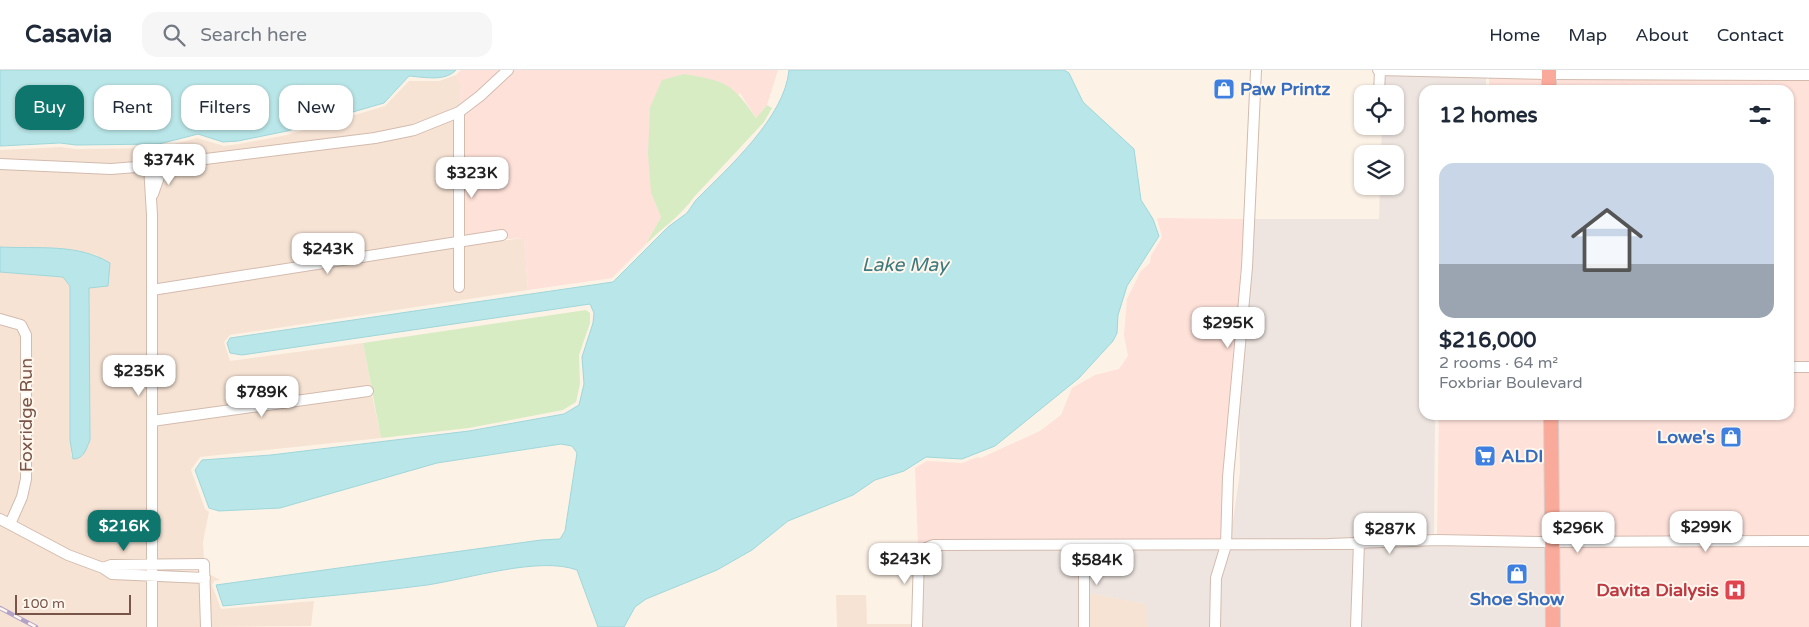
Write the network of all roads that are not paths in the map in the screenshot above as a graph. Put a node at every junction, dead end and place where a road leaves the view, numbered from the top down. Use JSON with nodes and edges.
{"nodes":[{"id":1,"x":508,"y":70,"type":"edge"},
{"id":2,"x":1256,"y":70,"type":"edge"},
{"id":3,"x":1379,"y":70,"type":"edge"},
{"id":4,"x":1549,"y":71,"type":"edge"},
{"id":5,"x":1809,"y":75,"type":"edge"},
{"id":6,"x":1379,"y":85,"type":"edge"},
{"id":7,"x":1549,"y":85,"type":"edge"},
{"id":8,"x":459,"y":112,"type":"junction"},
{"id":9,"x":0,"y":164,"type":"edge"},
{"id":10,"x":170,"y":164,"type":"junction"},
{"id":11,"x":149,"y":166,"type":"junction"},
{"id":12,"x":152,"y":197,"type":"junction"},
{"id":13,"x":502,"y":235,"type":"dead end"},
{"id":14,"x":458,"y":242,"type":"junction"},
{"id":15,"x":459,"y":287,"type":"dead end"},
{"id":16,"x":152,"y":290,"type":"junction"},
{"id":17,"x":0,"y":319,"type":"edge"},
{"id":18,"x":1794,"y":367,"type":"edge"},
{"id":19,"x":1809,"y":367,"type":"edge"},
{"id":20,"x":368,"y":391,"type":"dead end"},
{"id":21,"x":1551,"y":420,"type":"edge"},
{"id":22,"x":152,"y":421,"type":"junction"},
{"id":23,"x":0,"y":519,"type":"edge"},
{"id":24,"x":10,"y":524,"type":"junction"},
{"id":25,"x":1809,"y":541,"type":"edge"},
{"id":26,"x":1552,"y":542,"type":"junction"},
{"id":27,"x":1359,"y":543,"type":"junction"},
{"id":28,"x":1226,"y":545,"type":"junction"},
{"id":29,"x":1084,"y":546,"type":"junction"},
{"id":30,"x":152,"y":564,"type":"junction"},
{"id":31,"x":103,"y":568,"type":"junction"},
{"id":32,"x":152,"y":576,"type":"junction"},
{"id":33,"x":205,"y":578,"type":"junction"},
{"id":34,"x":152,"y":627,"type":"edge"},
{"id":35,"x":206,"y":627,"type":"edge"},
{"id":36,"x":917,"y":627,"type":"edge"},
{"id":37,"x":1084,"y":627,"type":"edge"},
{"id":38,"x":1215,"y":627,"type":"edge"},
{"id":39,"x":1356,"y":627,"type":"edge"},
{"id":40,"x":1553,"y":627,"type":"edge"}],
"edges":[{"from":1,"to":8,"type":"street"},
{"from":2,"to":28,"type":"street"},
{"from":3,"to":4,"type":"street"},
{"from":3,"to":6,"type":"street"},
{"from":4,"to":5,"type":"street"},
{"from":4,"to":7,"type":"highway"},
{"from":8,"to":10,"type":"street"},
{"from":8,"to":14,"type":"street"},
{"from":9,"to":11,"type":"street"},
{"from":10,"to":11,"type":"street"},
{"from":10,"to":12,"type":"street"},
{"from":11,"to":12,"type":"street"},
{"from":12,"to":16,"type":"street"},
{"from":13,"to":14,"type":"street"},
{"from":14,"to":15,"type":"street"},
{"from":14,"to":16,"type":"street"},
{"from":16,"to":22,"type":"street"},
{"from":17,"to":24,"type":"street","name":"Foxridge Run"},
{"from":18,"to":19,"type":"street"},
{"from":20,"to":22,"type":"street"},
{"from":21,"to":26,"type":"highway"},
{"from":22,"to":30,"type":"street"},
{"from":23,"to":24,"type":"street"},
{"from":24,"to":31,"type":"street"},
{"from":25,"to":26,"type":"street"},
{"from":26,"to":27,"type":"street"},
{"from":26,"to":40,"type":"highway"},
{"from":27,"to":28,"type":"street"},
{"from":27,"to":39,"type":"street"},
{"from":28,"to":29,"type":"street"},
{"from":28,"to":38,"type":"street"},
{"from":29,"to":36,"type":"street"},
{"from":29,"to":37,"type":"street"},
{"from":30,"to":31,"type":"street"},
{"from":30,"to":32,"type":"street"},
{"from":30,"to":33,"type":"street"},
{"from":31,"to":32,"type":"street"},
{"from":32,"to":33,"type":"street"},
{"from":32,"to":34,"type":"street"},
{"from":33,"to":35,"type":"street"}]}
